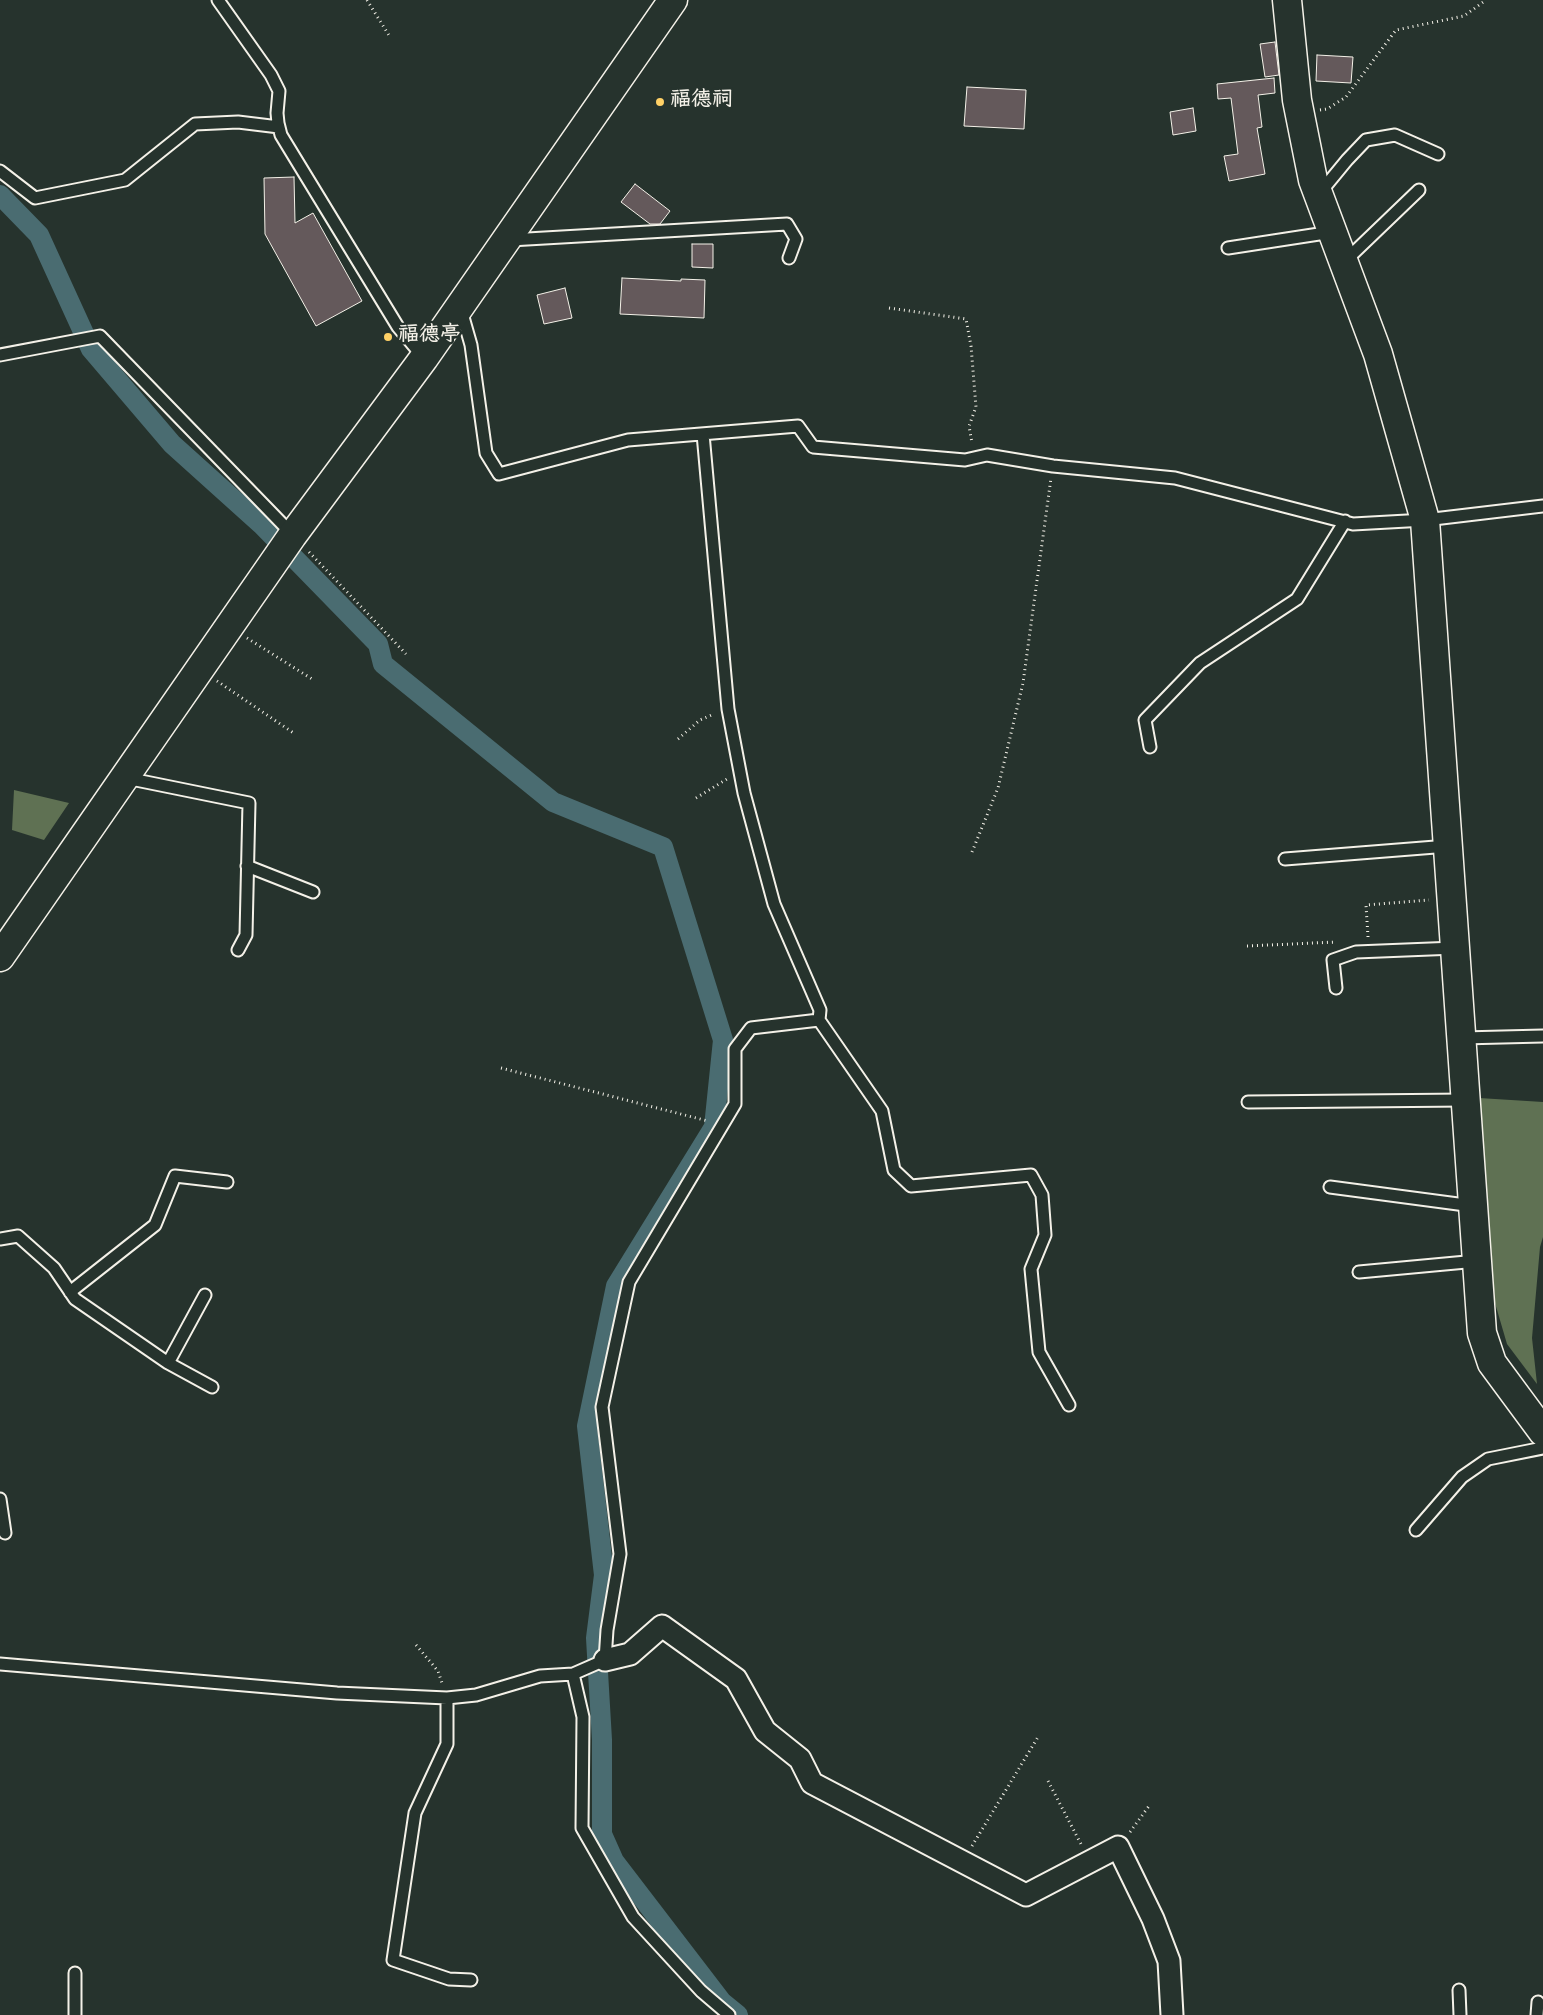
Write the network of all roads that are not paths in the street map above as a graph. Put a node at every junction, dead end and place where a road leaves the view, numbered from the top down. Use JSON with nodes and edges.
{"nodes":[{"id":1,"x":218,"y":0,"type":"edge"},
{"id":2,"x":673,"y":0,"type":"edge"},
{"id":3,"x":1287,"y":0,"type":"edge"},
{"id":4,"x":279,"y":127,"type":"junction"},
{"id":5,"x":1438,"y":154,"type":"dead end"},
{"id":6,"x":0,"y":171,"type":"edge"},
{"id":7,"x":1419,"y":190,"type":"dead end"},
{"id":8,"x":1319,"y":194,"type":"junction"},
{"id":9,"x":1332,"y":232,"type":"junction"},
{"id":10,"x":505,"y":240,"type":"junction"},
{"id":11,"x":1228,"y":248,"type":"dead end"},
{"id":12,"x":789,"y":258,"type":"dead end"},
{"id":13,"x":1344,"y":262,"type":"junction"},
{"id":14,"x":460,"y":306,"type":"junction"},
{"id":15,"x":0,"y":355,"type":"edge"},
{"id":16,"x":424,"y":358,"type":"junction"},
{"id":17,"x":703,"y":434,"type":"junction"},
{"id":18,"x":1543,"y":506,"type":"edge"},
{"id":19,"x":1425,"y":520,"type":"junction"},
{"id":20,"x":1344,"y":522,"type":"junction"},
{"id":21,"x":292,"y":536,"type":"junction"},
{"id":22,"x":1150,"y":747,"type":"dead end"},
{"id":23,"x":126,"y":778,"type":"junction"},
{"id":24,"x":1448,"y":846,"type":"junction"},
{"id":25,"x":1285,"y":860,"type":"dead end"},
{"id":26,"x":247,"y":866,"type":"junction"},
{"id":27,"x":313,"y":892,"type":"dead end"},
{"id":28,"x":1456,"y":948,"type":"junction"},
{"id":29,"x":238,"y":950,"type":"dead end"},
{"id":30,"x":0,"y":957,"type":"edge"},
{"id":31,"x":1336,"y":988,"type":"dead end"},
{"id":32,"x":819,"y":1020,"type":"junction"},
{"id":33,"x":1543,"y":1036,"type":"edge"},
{"id":34,"x":1462,"y":1038,"type":"junction"},
{"id":35,"x":1466,"y":1100,"type":"junction"},
{"id":36,"x":1248,"y":1102,"type":"dead end"},
{"id":37,"x":227,"y":1182,"type":"dead end"},
{"id":38,"x":1330,"y":1187,"type":"dead end"},
{"id":39,"x":1473,"y":1206,"type":"junction"},
{"id":40,"x":0,"y":1239,"type":"edge"},
{"id":41,"x":1477,"y":1262,"type":"junction"},
{"id":42,"x":1359,"y":1272,"type":"dead end"},
{"id":43,"x":70,"y":1292,"type":"junction"},
{"id":44,"x":205,"y":1295,"type":"dead end"},
{"id":45,"x":168,"y":1363,"type":"junction"},
{"id":46,"x":212,"y":1387,"type":"dead end"},
{"id":47,"x":1069,"y":1404,"type":"dead end"},
{"id":48,"x":1542,"y":1433,"type":"edge"},
{"id":49,"x":0,"y":1499,"type":"edge"},
{"id":50,"x":1416,"y":1530,"type":"dead end"},
{"id":51,"x":5,"y":1533,"type":"dead end"},
{"id":52,"x":605,"y":1660,"type":"junction"},
{"id":53,"x":0,"y":1664,"type":"edge"},
{"id":54,"x":572,"y":1674,"type":"junction"},
{"id":55,"x":447,"y":1698,"type":"junction"},
{"id":56,"x":75,"y":1973,"type":"dead end"},
{"id":57,"x":471,"y":1980,"type":"dead end"},
{"id":58,"x":1459,"y":1990,"type":"dead end"},
{"id":59,"x":1538,"y":2002,"type":"dead end"},
{"id":60,"x":75,"y":2015,"type":"edge"},
{"id":61,"x":729,"y":2015,"type":"edge"},
{"id":62,"x":1172,"y":2015,"type":"edge"},
{"id":63,"x":1460,"y":2015,"type":"edge"},
{"id":64,"x":1537,"y":2015,"type":"edge"}],
"edges":[{"from":1,"to":4,"type":"lane"},
{"from":2,"to":10,"type":"street"},
{"from":3,"to":8,"type":"street"},
{"from":4,"to":6,"type":"lane"},
{"from":4,"to":16,"type":"lane"},
{"from":5,"to":8,"type":"lane"},
{"from":7,"to":13,"type":"lane"},
{"from":8,"to":9,"type":"street"},
{"from":9,"to":11,"type":"lane"},
{"from":9,"to":13,"type":"street"},
{"from":10,"to":12,"type":"lane"},
{"from":10,"to":14,"type":"street"},
{"from":13,"to":19,"type":"street"},
{"from":14,"to":16,"type":"street"},
{"from":14,"to":17,"type":"lane"},
{"from":15,"to":21,"type":"lane"},
{"from":16,"to":21,"type":"street"},
{"from":17,"to":20,"type":"lane"},
{"from":17,"to":32,"type":"lane"},
{"from":18,"to":19,"type":"lane"},
{"from":19,"to":20,"type":"lane"},
{"from":19,"to":24,"type":"street"},
{"from":20,"to":22,"type":"lane"},
{"from":21,"to":23,"type":"street"},
{"from":23,"to":26,"type":"lane"},
{"from":23,"to":30,"type":"street"},
{"from":24,"to":25,"type":"lane"},
{"from":24,"to":28,"type":"street"},
{"from":26,"to":27,"type":"lane"},
{"from":26,"to":29,"type":"lane"},
{"from":28,"to":31,"type":"lane"},
{"from":28,"to":34,"type":"street"},
{"from":32,"to":47,"type":"lane"},
{"from":32,"to":52,"type":"lane"},
{"from":33,"to":34,"type":"lane"},
{"from":34,"to":35,"type":"street"},
{"from":35,"to":36,"type":"lane"},
{"from":35,"to":39,"type":"street"},
{"from":37,"to":43,"type":"lane"},
{"from":38,"to":39,"type":"lane"},
{"from":39,"to":41,"type":"street"},
{"from":40,"to":43,"type":"lane"},
{"from":41,"to":42,"type":"lane"},
{"from":41,"to":48,"type":"street"},
{"from":43,"to":45,"type":"lane"},
{"from":44,"to":45,"type":"lane"},
{"from":45,"to":46,"type":"lane"},
{"from":48,"to":50,"type":"lane"},
{"from":49,"to":51,"type":"lane"},
{"from":52,"to":54,"type":"lane"},
{"from":52,"to":62,"type":"street"},
{"from":53,"to":55,"type":"lane"},
{"from":54,"to":55,"type":"lane"},
{"from":54,"to":61,"type":"lane"},
{"from":55,"to":57,"type":"lane"},
{"from":56,"to":60,"type":"lane"},
{"from":58,"to":63,"type":"lane"},
{"from":59,"to":64,"type":"lane"}]}
